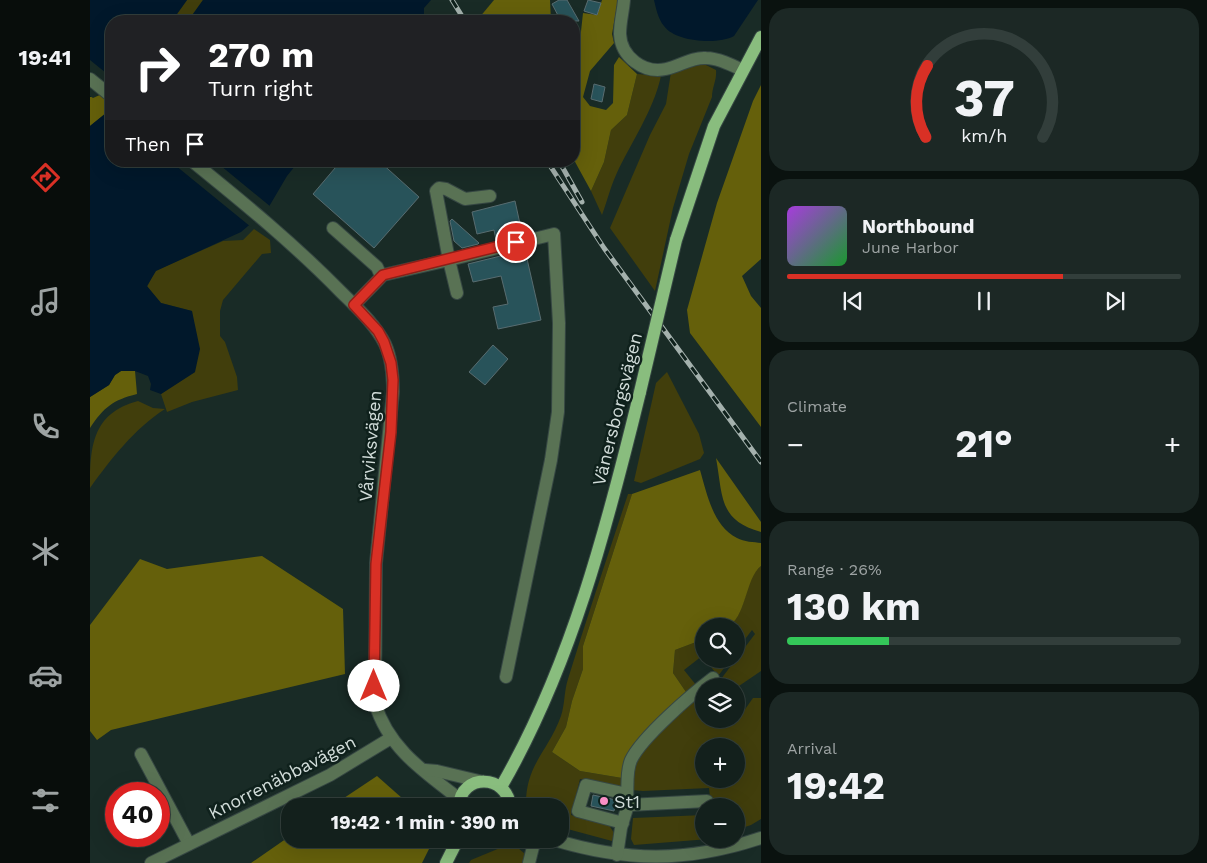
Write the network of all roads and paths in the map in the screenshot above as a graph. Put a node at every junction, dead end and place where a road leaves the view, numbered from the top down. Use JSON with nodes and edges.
{"nodes":[{"id":1,"x":624,"y":0,"type":"edge"},
{"id":2,"x":761,"y":37,"type":"edge"},
{"id":3,"x":742,"y":70,"type":"junction"},
{"id":4,"x":90,"y":79,"type":"edge"},
{"id":5,"x":105,"y":91,"type":"edge"},
{"id":6,"x":199,"y":167,"type":"edge"},
{"id":7,"x":490,"y":196,"type":"dead end"},
{"id":8,"x":333,"y":228,"type":"dead end"},
{"id":9,"x":449,"y":260,"type":"junction"},
{"id":10,"x":381,"y":276,"type":"junction"},
{"id":11,"x":457,"y":293,"type":"dead end"},
{"id":12,"x":354,"y":305,"type":"junction"},
{"id":13,"x":506,"y":677,"type":"dead end"},
{"id":14,"x":695,"y":694,"type":"edge"},
{"id":15,"x":391,"y":738,"type":"junction"},
{"id":16,"x":141,"y":754,"type":"dead end"},
{"id":17,"x":425,"y":770,"type":"junction"},
{"id":18,"x":478,"y":781,"type":"junction"},
{"id":19,"x":501,"y":787,"type":"junction"},
{"id":20,"x":453,"y":798,"type":"edge"},
{"id":21,"x":462,"y":798,"type":"edge"},
{"id":22,"x":508,"y":798,"type":"edge"},
{"id":23,"x":695,"y":801,"type":"edge"},
{"id":24,"x":628,"y":802,"type":"junction"},
{"id":25,"x":623,"y":824,"type":"junction"},
{"id":26,"x":761,"y":838,"type":"edge"},
{"id":27,"x":189,"y":844,"type":"junction"},
{"id":28,"x":569,"y":844,"type":"edge"},
{"id":29,"x":454,"y":848,"type":"edge"},
{"id":30,"x":533,"y":848,"type":"edge"},
{"id":31,"x":617,"y":856,"type":"junction"},
{"id":32,"x":152,"y":863,"type":"edge"},
{"id":33,"x":446,"y":863,"type":"edge"},
{"id":34,"x":529,"y":863,"type":"edge"}],
"edges":[{"from":1,"to":3,"type":"street"},
{"from":2,"to":3,"type":"main road","name":"Vänersborgsvägen"},
{"from":3,"to":19,"type":"main road","name":"Vänersborgsvägen","bridge":true},
{"from":4,"to":5,"type":"street"},
{"from":6,"to":12,"type":"street","name":"Vårviksvägen"},
{"from":7,"to":9,"type":"street"},
{"from":8,"to":10,"type":"street"},
{"from":9,"to":10,"type":"street"},
{"from":9,"to":11,"type":"street"},
{"from":9,"to":13,"type":"street"},
{"from":10,"to":12,"type":"street"},
{"from":12,"to":15,"type":"street","name":"Vårviksvägen"},
{"from":14,"to":24,"type":"street"},
{"from":15,"to":17,"type":"street","name":"Vårviksvägen"},
{"from":15,"to":27,"type":"street","name":"Knorrenäbbavägen"},
{"from":16,"to":27,"type":"street"},
{"from":17,"to":18,"type":"street","name":"Vårviksvägen"},
{"from":17,"to":20,"type":"street","name":"Vårviksvägen"},
{"from":18,"to":19,"type":"main road"},
{"from":18,"to":21,"type":"main road"},
{"from":19,"to":22,"type":"main road"},
{"from":23,"to":24,"type":"street"},
{"from":24,"to":25,"type":"street"},
{"from":24,"to":25,"type":"street"},
{"from":25,"to":31,"type":"street"},
{"from":26,"to":31,"type":"street"},
{"from":27,"to":32,"type":"street","name":"Knorrenäbbavägen"},
{"from":28,"to":31,"type":"street"},
{"from":29,"to":33,"type":"main road"},
{"from":30,"to":34,"type":"street"}]}
